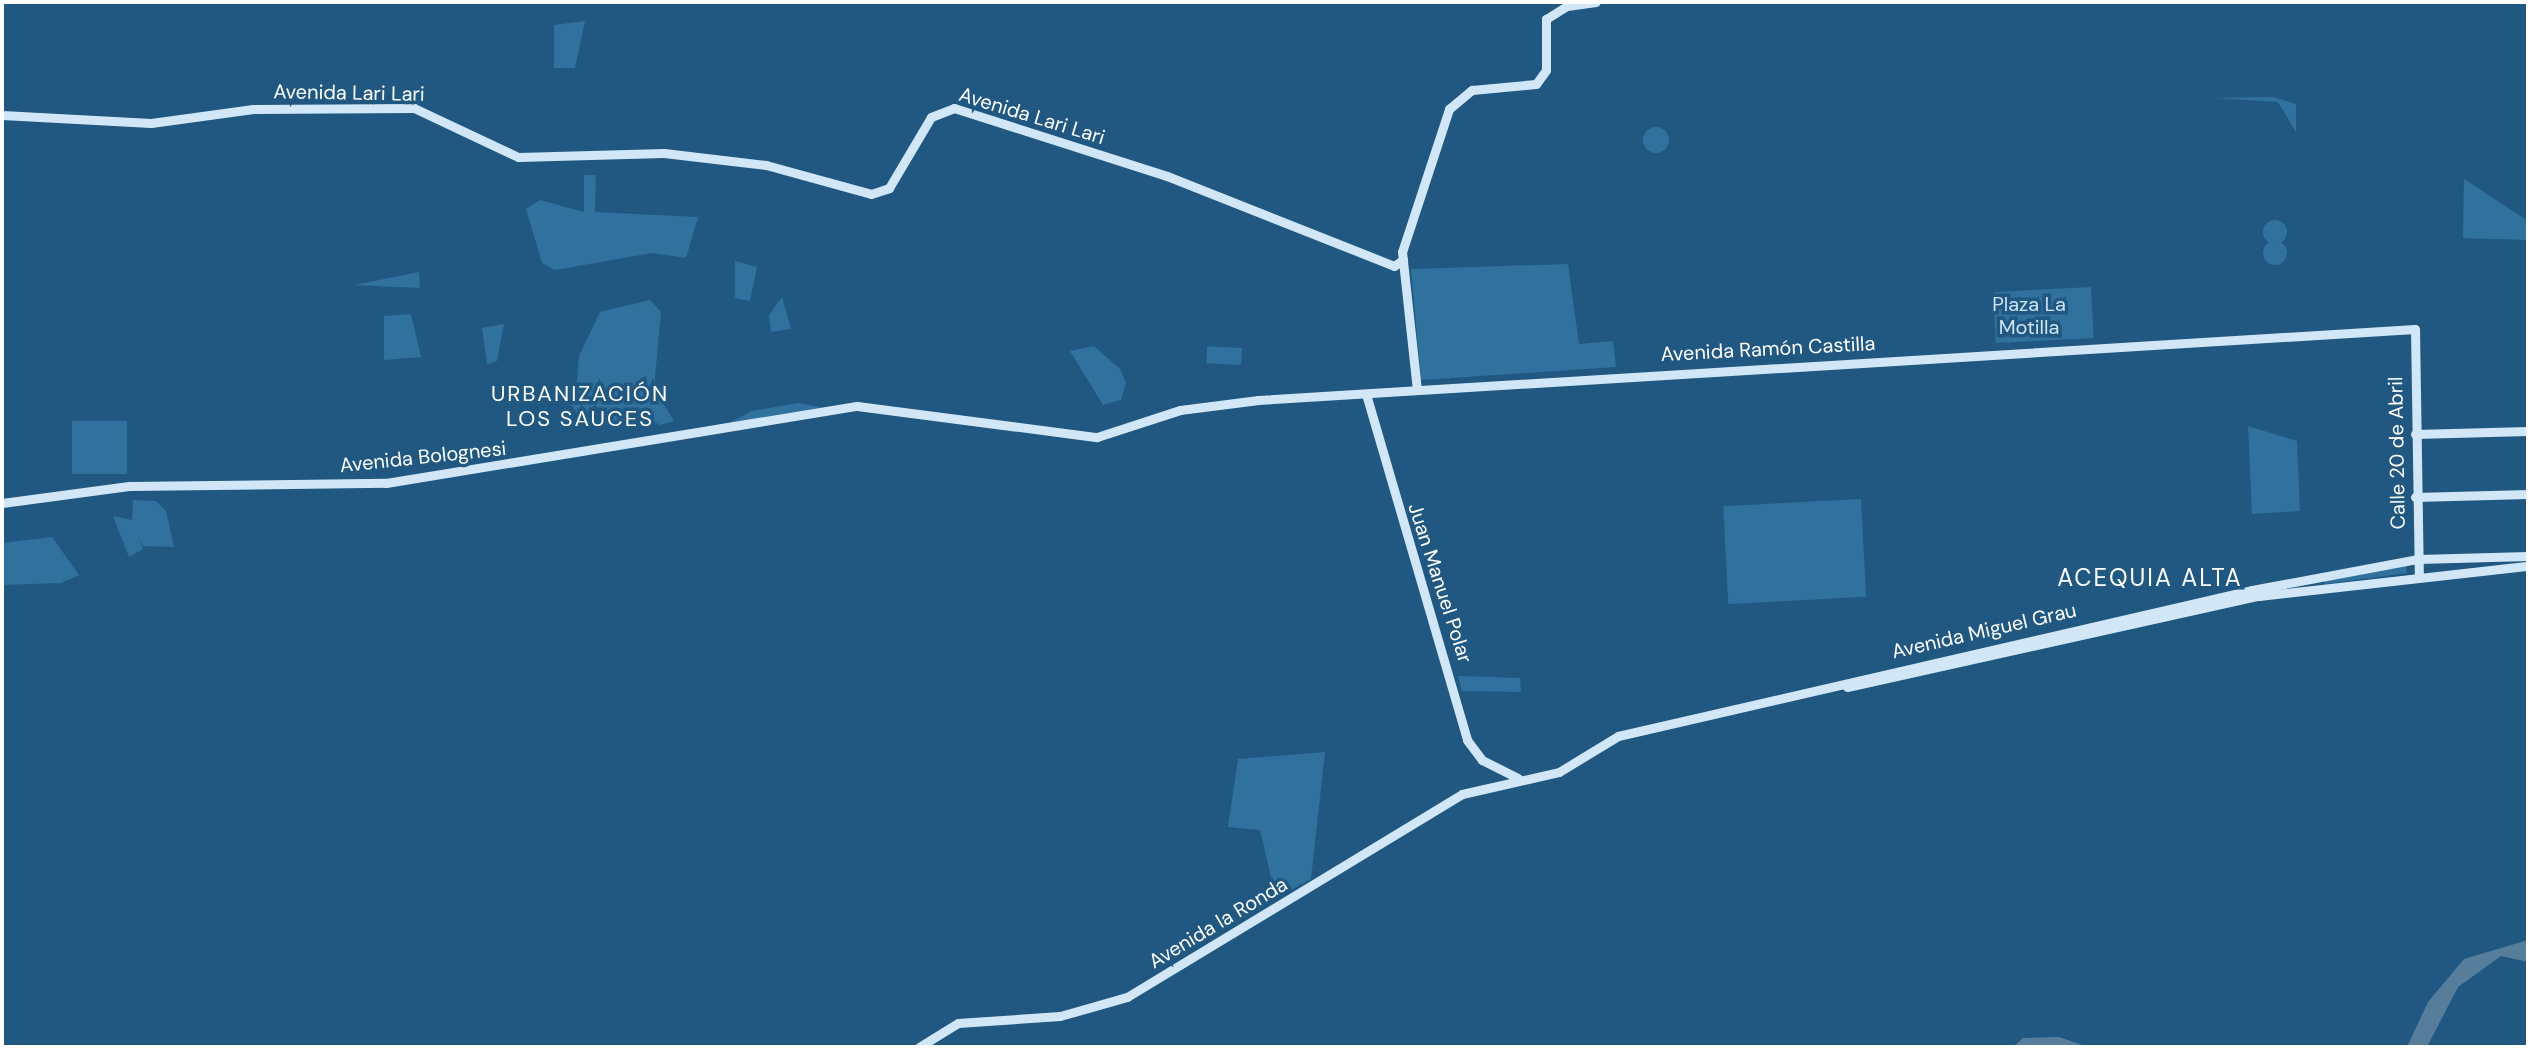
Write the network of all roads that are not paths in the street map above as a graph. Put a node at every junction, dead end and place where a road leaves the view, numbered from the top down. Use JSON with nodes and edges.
{"nodes":[{"id":1,"x":1596,"y":2,"type":"edge"},
{"id":2,"x":2,"y":115,"type":"edge"},
{"id":3,"x":1403,"y":260,"type":"junction"},
{"id":4,"x":2415,"y":329,"type":"joint"},
{"id":5,"x":1417,"y":390,"type":"junction"},
{"id":6,"x":1366,"y":394,"type":"junction"},
{"id":7,"x":1126,"y":426,"type":"joint"},
{"id":8,"x":2528,"y":431,"type":"edge"},
{"id":9,"x":2415,"y":434,"type":"junction"},
{"id":10,"x":2528,"y":494,"type":"edge"},
{"id":11,"x":2415,"y":497,"type":"junction"},
{"id":12,"x":2,"y":503,"type":"edge"},
{"id":13,"x":2528,"y":556,"type":"edge"},
{"id":14,"x":2418,"y":559,"type":"junction"},
{"id":15,"x":2528,"y":566,"type":"edge"},
{"id":16,"x":2419,"y":575,"type":"junction"},
{"id":17,"x":1843,"y":686,"type":"junction"},
{"id":18,"x":1499,"y":769,"type":"junction"},
{"id":19,"x":1518,"y":778,"type":"junction"},
{"id":20,"x":1497,"y":785,"type":"junction"},
{"id":21,"x":919,"y":1047,"type":"edge"}],
"edges":[{"from":1,"to":3,"type":"main road"},
{"from":2,"to":3,"type":"main road","name":"Avenida Lari Lari"},
{"from":3,"to":5,"type":"main road"},
{"from":4,"to":5,"type":"main road","name":"Avenida Ramón Castilla"},
{"from":4,"to":9,"type":"main road","name":"Calle 20 de Abril"},
{"from":5,"to":6,"type":"main road","name":"Avenida Ramón Castilla"},
{"from":6,"to":7,"type":"main road","name":"Avenida Ramón Castilla"},
{"from":6,"to":18,"type":"main road","name":"Juan Manuel Polar"},
{"from":7,"to":12,"type":"main road","name":"Avenida Bolognesi"},
{"from":8,"to":9,"type":"main road"},
{"from":9,"to":11,"type":"main road","name":"Calle 20 de Abril"},
{"from":10,"to":11,"type":"main road"},
{"from":11,"to":14,"type":"main road","name":"Calle 20 de Abril"},
{"from":13,"to":14,"type":"main road","name":"Avenida Miguel Grau"},
{"from":14,"to":16,"type":"main road","name":"Calle 20 de Abril"},
{"from":14,"to":17,"type":"main road","name":"Avenida Miguel Grau"},
{"from":15,"to":16,"type":"main road","name":"Avenida Miguel Grau"},
{"from":16,"to":17,"type":"main road","name":"Avenida Miguel Grau"},
{"from":17,"to":19,"type":"main road","name":"Avenida Miguel Grau"},
{"from":18,"to":19,"type":"main road","name":"Juan Manuel Polar"},
{"from":18,"to":20,"type":"main road"},
{"from":19,"to":20,"type":"main road","name":"Avenida la Ronda"},
{"from":20,"to":21,"type":"main road","name":"Avenida la Ronda"}]}
